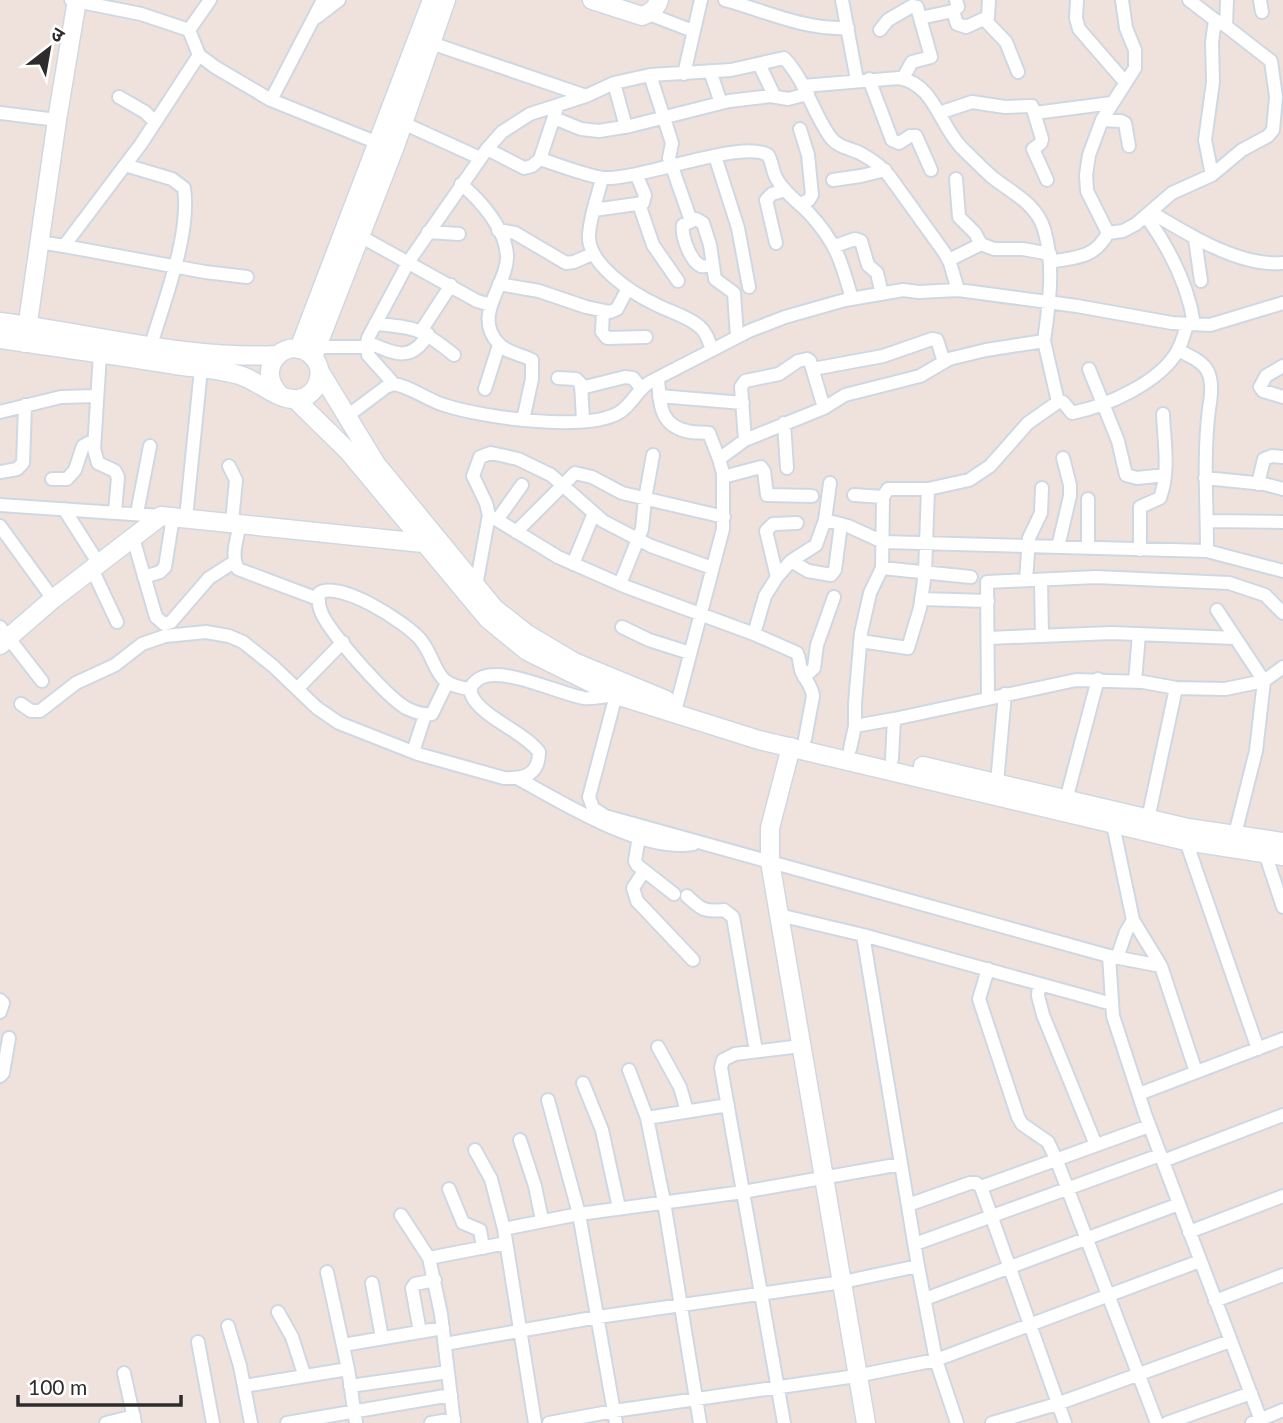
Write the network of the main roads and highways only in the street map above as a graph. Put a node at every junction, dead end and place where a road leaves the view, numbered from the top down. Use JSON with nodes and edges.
{"nodes":[{"id":1,"x":77,"y":0,"type":"edge"},
{"id":2,"x":592,"y":0,"type":"edge"},
{"id":3,"x":431,"y":1,"type":"edge"},
{"id":4,"x":654,"y":7,"type":"edge"},
{"id":5,"x":0,"y":323,"type":"edge"},
{"id":6,"x":26,"y":334,"type":"junction"},
{"id":7,"x":0,"y":339,"type":"edge"},
{"id":8,"x":278,"y":355,"type":"junction"},
{"id":9,"x":312,"y":356,"type":"junction"},
{"id":10,"x":287,"y":397,"type":"junction"},
{"id":11,"x":423,"y":543,"type":"junction"},
{"id":12,"x":3,"y":636,"type":"edge"},
{"id":13,"x":798,"y":743,"type":"junction"},
{"id":14,"x":1283,"y":842,"type":"edge"},
{"id":15,"x":1283,"y":856,"type":"edge"},
{"id":16,"x":866,"y":1423,"type":"edge"}],
"edges":[{"from":1,"to":6,"type":"main road"},
{"from":2,"to":4,"type":"main road"},
{"from":3,"to":9,"type":"main road"},
{"from":3,"to":9,"type":"main road"},
{"from":5,"to":6,"type":"main road"},
{"from":6,"to":7,"type":"main road"},
{"from":6,"to":8,"type":"main road"},
{"from":6,"to":10,"type":"main road"},
{"from":8,"to":9,"type":"main road"},
{"from":8,"to":10,"type":"main road"},
{"from":9,"to":10,"type":"main road"},
{"from":9,"to":13,"type":"main road"},
{"from":10,"to":11,"type":"main road"},
{"from":11,"to":12,"type":"main road"},
{"from":11,"to":13,"type":"main road"},
{"from":13,"to":14,"type":"main road"},
{"from":13,"to":15,"type":"main road"},
{"from":13,"to":16,"type":"main road"}]}
